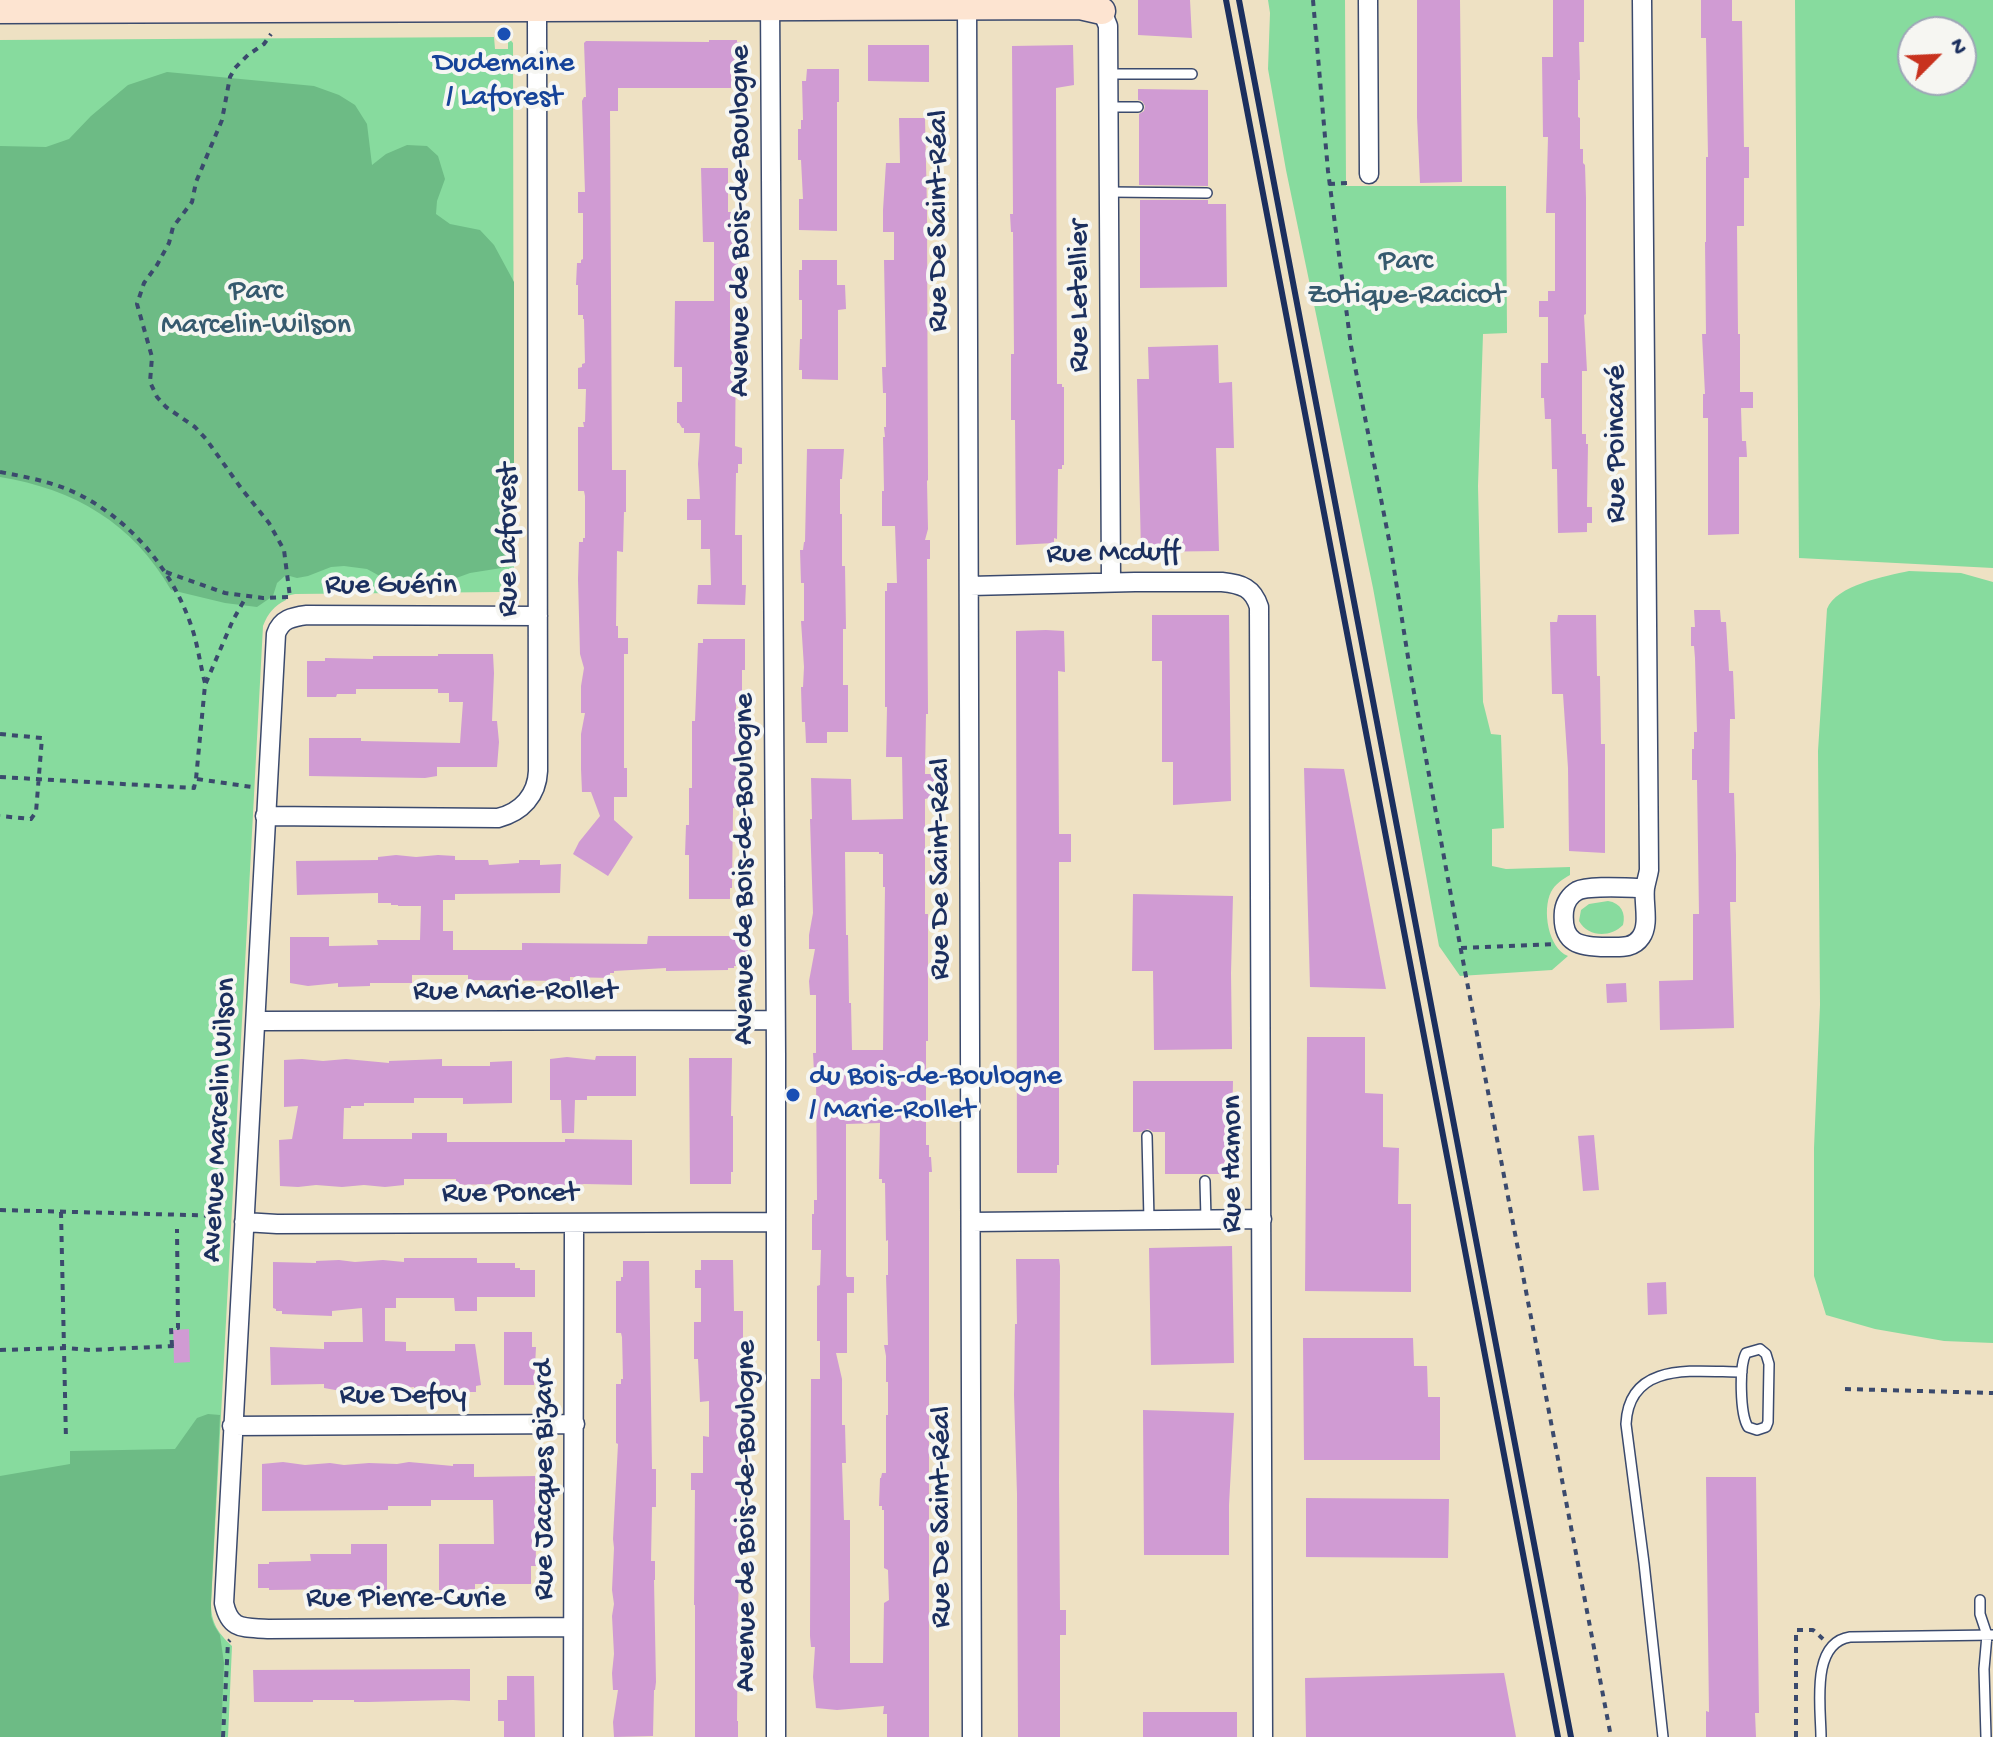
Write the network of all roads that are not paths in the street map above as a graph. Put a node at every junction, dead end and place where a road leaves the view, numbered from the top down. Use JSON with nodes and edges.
{"nodes":[{"id":1,"x":1368,"y":0,"type":"edge"},
{"id":2,"x":1642,"y":0,"type":"edge"},
{"id":3,"x":967,"y":3,"type":"edge"},
{"id":4,"x":770,"y":4,"type":"edge"},
{"id":5,"x":313,"y":5,"type":"edge"},
{"id":6,"x":1105,"y":6,"type":"edge"},
{"id":7,"x":537,"y":8,"type":"junction"},
{"id":8,"x":0,"y":10,"type":"edge"},
{"id":9,"x":1108,"y":74,"type":"junction"},
{"id":10,"x":1192,"y":74,"type":"dead end"},
{"id":11,"x":1108,"y":107,"type":"junction"},
{"id":12,"x":1138,"y":107,"type":"dead end"},
{"id":13,"x":1369,"y":174,"type":"dead end"},
{"id":14,"x":1109,"y":192,"type":"junction"},
{"id":15,"x":1207,"y":193,"type":"dead end"},
{"id":16,"x":1111,"y":582,"type":"junction"},
{"id":17,"x":970,"y":586,"type":"junction"},
{"id":18,"x":1253,"y":593,"type":"joint"},
{"id":19,"x":538,"y":616,"type":"junction"},
{"id":20,"x":292,"y":617,"type":"joint"},
{"id":21,"x":265,"y":816,"type":"junction"},
{"id":22,"x":1645,"y":888,"type":"junction"},
{"id":23,"x":775,"y":1020,"type":"junction"},
{"id":24,"x":256,"y":1021,"type":"junction"},
{"id":25,"x":1147,"y":1136,"type":"dead end"},
{"id":26,"x":1205,"y":1181,"type":"dead end"},
{"id":27,"x":237,"y":1219,"type":"junction"},
{"id":28,"x":1206,"y":1219,"type":"junction"},
{"id":29,"x":1262,"y":1219,"type":"junction"},
{"id":30,"x":1149,"y":1220,"type":"junction"},
{"id":31,"x":776,"y":1222,"type":"junction"},
{"id":32,"x":971,"y":1222,"type":"junction"},
{"id":33,"x":574,"y":1223,"type":"junction"},
{"id":34,"x":1742,"y":1372,"type":"junction"},
{"id":35,"x":575,"y":1424,"type":"junction"},
{"id":36,"x":232,"y":1426,"type":"junction"},
{"id":37,"x":1980,"y":1600,"type":"dead end"},
{"id":38,"x":240,"y":1626,"type":"joint"},
{"id":39,"x":573,"y":1627,"type":"junction"},
{"id":40,"x":1990,"y":1635,"type":"edge"},
{"id":41,"x":573,"y":1737,"type":"edge"},
{"id":42,"x":776,"y":1737,"type":"edge"},
{"id":43,"x":972,"y":1737,"type":"edge"},
{"id":44,"x":1263,"y":1737,"type":"edge"},
{"id":45,"x":1663,"y":1737,"type":"edge"},
{"id":46,"x":1821,"y":1737,"type":"edge"},
{"id":47,"x":1986,"y":1737,"type":"edge"}],
"edges":[{"from":1,"to":13,"type":"street"},
{"from":2,"to":22,"type":"street","name":"Rue Poincaré"},
{"from":3,"to":4,"type":"street"},
{"from":3,"to":6,"type":"street"},
{"from":3,"to":17,"type":"street","name":"Rue De Saint-Réal"},
{"from":4,"to":7,"type":"street"},
{"from":4,"to":23,"type":"street","name":"Avenue de Bois-de-Boulogne"},
{"from":5,"to":7,"type":"street"},
{"from":5,"to":8,"type":"street"},
{"from":6,"to":9,"type":"street","name":"Rue Letellier"},
{"from":7,"to":19,"type":"street","name":"Rue Laforest"},
{"from":9,"to":10,"type":"lane"},
{"from":9,"to":11,"type":"street","name":"Rue Letellier"},
{"from":11,"to":12,"type":"lane"},
{"from":11,"to":14,"type":"street","name":"Rue Letellier"},
{"from":14,"to":15,"type":"lane"},
{"from":14,"to":16,"type":"street","name":"Rue Letellier"},
{"from":16,"to":17,"type":"street","name":"Rue Mcduff"},
{"from":16,"to":18,"type":"street","name":"Rue Mcduff"},
{"from":17,"to":32,"type":"street","name":"Rue De Saint-Réal"},
{"from":18,"to":29,"type":"street","name":"Rue Hamon"},
{"from":19,"to":20,"type":"street","name":"Rue Guérin"},
{"from":19,"to":21,"type":"street","name":"Rue Laforest"},
{"from":20,"to":21,"type":"street","name":"Avenue Marcelin Wilson"},
{"from":21,"to":24,"type":"street","name":"Avenue Marcelin Wilson"},
{"from":22,"to":22,"type":"street","name":"Rue Poincaré"},
{"from":23,"to":24,"type":"street","name":"Rue Marie-Rollet"},
{"from":23,"to":31,"type":"street","name":"Avenue de Bois-de-Boulogne"},
{"from":24,"to":27,"type":"street","name":"Avenue Marcelin Wilson"},
{"from":25,"to":30,"type":"lane"},
{"from":26,"to":28,"type":"lane"},
{"from":27,"to":33,"type":"street","name":"Rue Poncet"},
{"from":27,"to":36,"type":"street","name":"Avenue Marcelin Wilson"},
{"from":28,"to":29,"type":"street"},
{"from":28,"to":30,"type":"street"},
{"from":29,"to":44,"type":"street","name":"Rue Hamon"},
{"from":30,"to":32,"type":"street"},
{"from":31,"to":33,"type":"street","name":"Rue Poncet"},
{"from":31,"to":42,"type":"street","name":"Avenue de Bois-de-Boulogne"},
{"from":32,"to":43,"type":"street","name":"Rue De Saint-Réal"},
{"from":33,"to":35,"type":"street","name":"Rue Jacques Bizard"},
{"from":34,"to":34,"type":"lane"},
{"from":34,"to":45,"type":"lane"},
{"from":35,"to":36,"type":"street","name":"Rue Defoy"},
{"from":35,"to":39,"type":"street","name":"Rue Jacques Bizard"},
{"from":36,"to":38,"type":"street","name":"Avenue Marcelin Wilson"},
{"from":37,"to":40,"type":"lane"},
{"from":38,"to":39,"type":"street","name":"Rue Pierre-Curie"},
{"from":39,"to":41,"type":"street","name":"Rue Jacques Bizard"},
{"from":40,"to":46,"type":"lane"},
{"from":40,"to":47,"type":"lane"}]}
